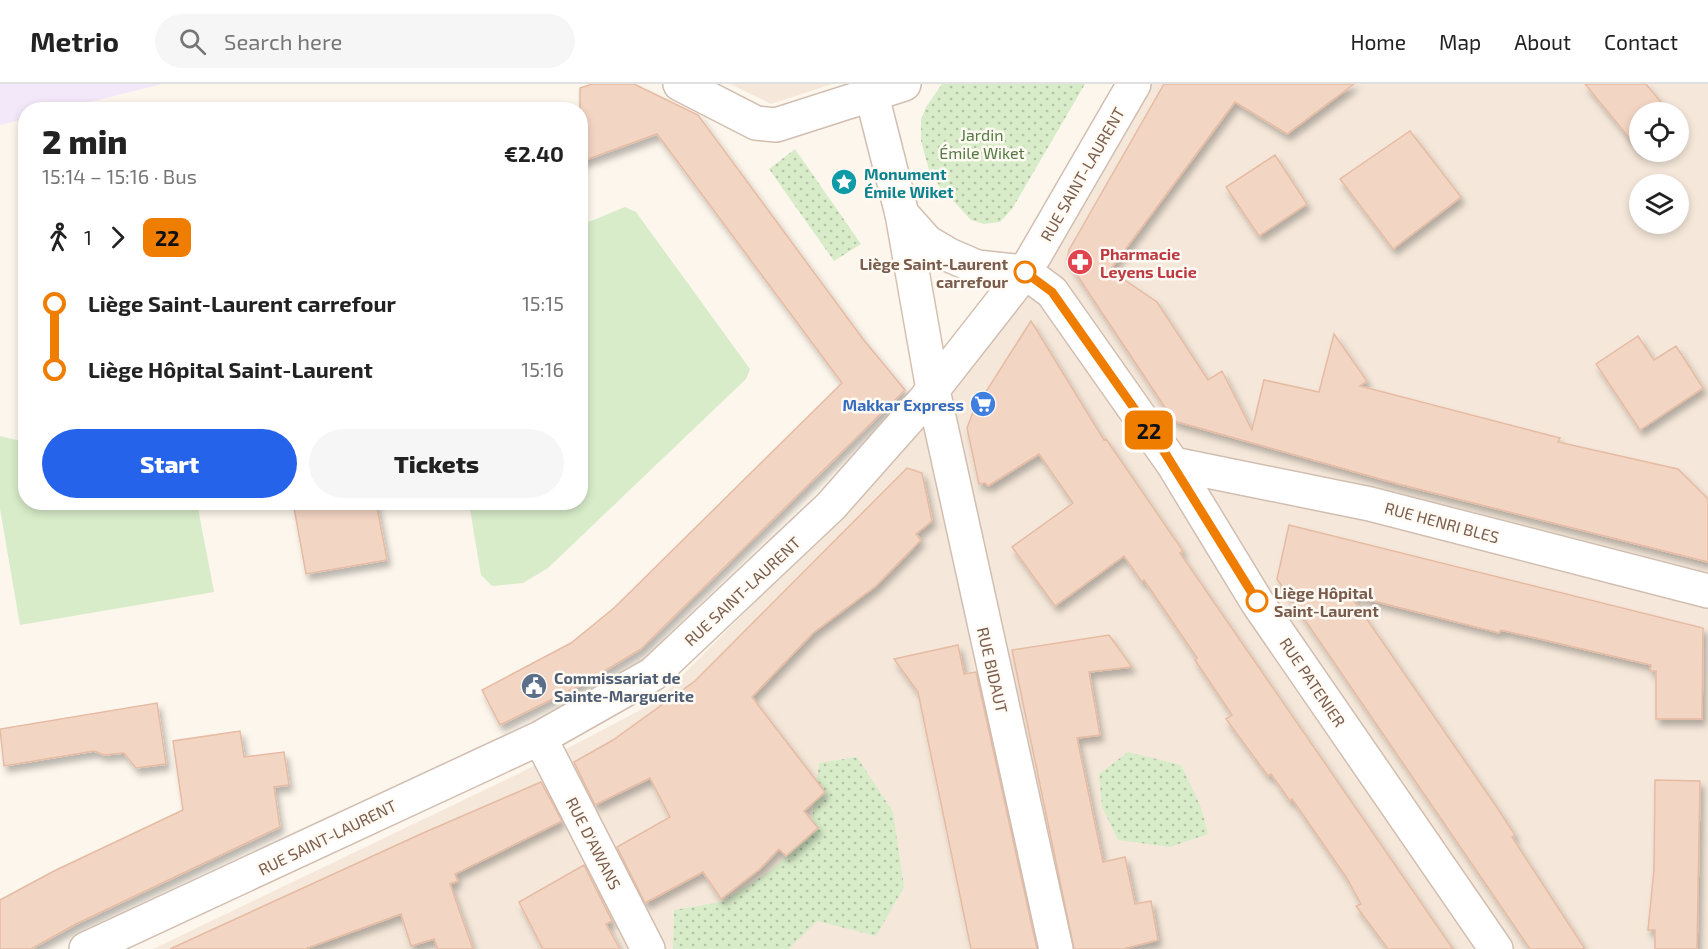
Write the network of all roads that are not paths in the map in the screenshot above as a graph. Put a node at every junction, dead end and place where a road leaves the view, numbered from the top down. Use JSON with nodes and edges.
{"nodes":[{"id":1,"x":680,"y":84,"type":"edge"},
{"id":2,"x":904,"y":84,"type":"edge"},
{"id":3,"x":1134,"y":84,"type":"edge"},
{"id":4,"x":871,"y":90,"type":"edge"},
{"id":5,"x":902,"y":213,"type":"junction"},
{"id":6,"x":1025,"y":272,"type":"junction"},
{"id":7,"x":933,"y":390,"type":"junction"},
{"id":8,"x":1173,"y":464,"type":"junction"},
{"id":9,"x":1708,"y":591,"type":"edge"},
{"id":10,"x":540,"y":738,"type":"junction"},
{"id":11,"x":86,"y":949,"type":"edge"},
{"id":12,"x":648,"y":949,"type":"edge"},
{"id":13,"x":1056,"y":949,"type":"edge"},
{"id":14,"x":1496,"y":949,"type":"edge"}],
"edges":[{"from":1,"to":4,"type":"street"},
{"from":2,"to":4,"type":"street"},
{"from":3,"to":6,"type":"street","name":"RUE SAINT-LAURENT"},
{"from":4,"to":5,"type":"street","name":"RUE BIDAUT"},
{"from":5,"to":6,"type":"street"},
{"from":5,"to":7,"type":"street","name":"RUE BIDAUT"},
{"from":6,"to":7,"type":"street","name":"RUE SAINT-LAURENT"},
{"from":6,"to":8,"type":"street","name":"RUE PATENIER"},
{"from":7,"to":10,"type":"street","name":"RUE SAINT-LAURENT"},
{"from":7,"to":13,"type":"street","name":"RUE BIDAUT"},
{"from":8,"to":9,"type":"street","name":"RUE HENRI BLES"},
{"from":8,"to":14,"type":"street","name":"RUE PATENIER"},
{"from":10,"to":11,"type":"street","name":"RUE SAINT-LAURENT"},
{"from":10,"to":12,"type":"street","name":"RUE D'AWANS"}]}
